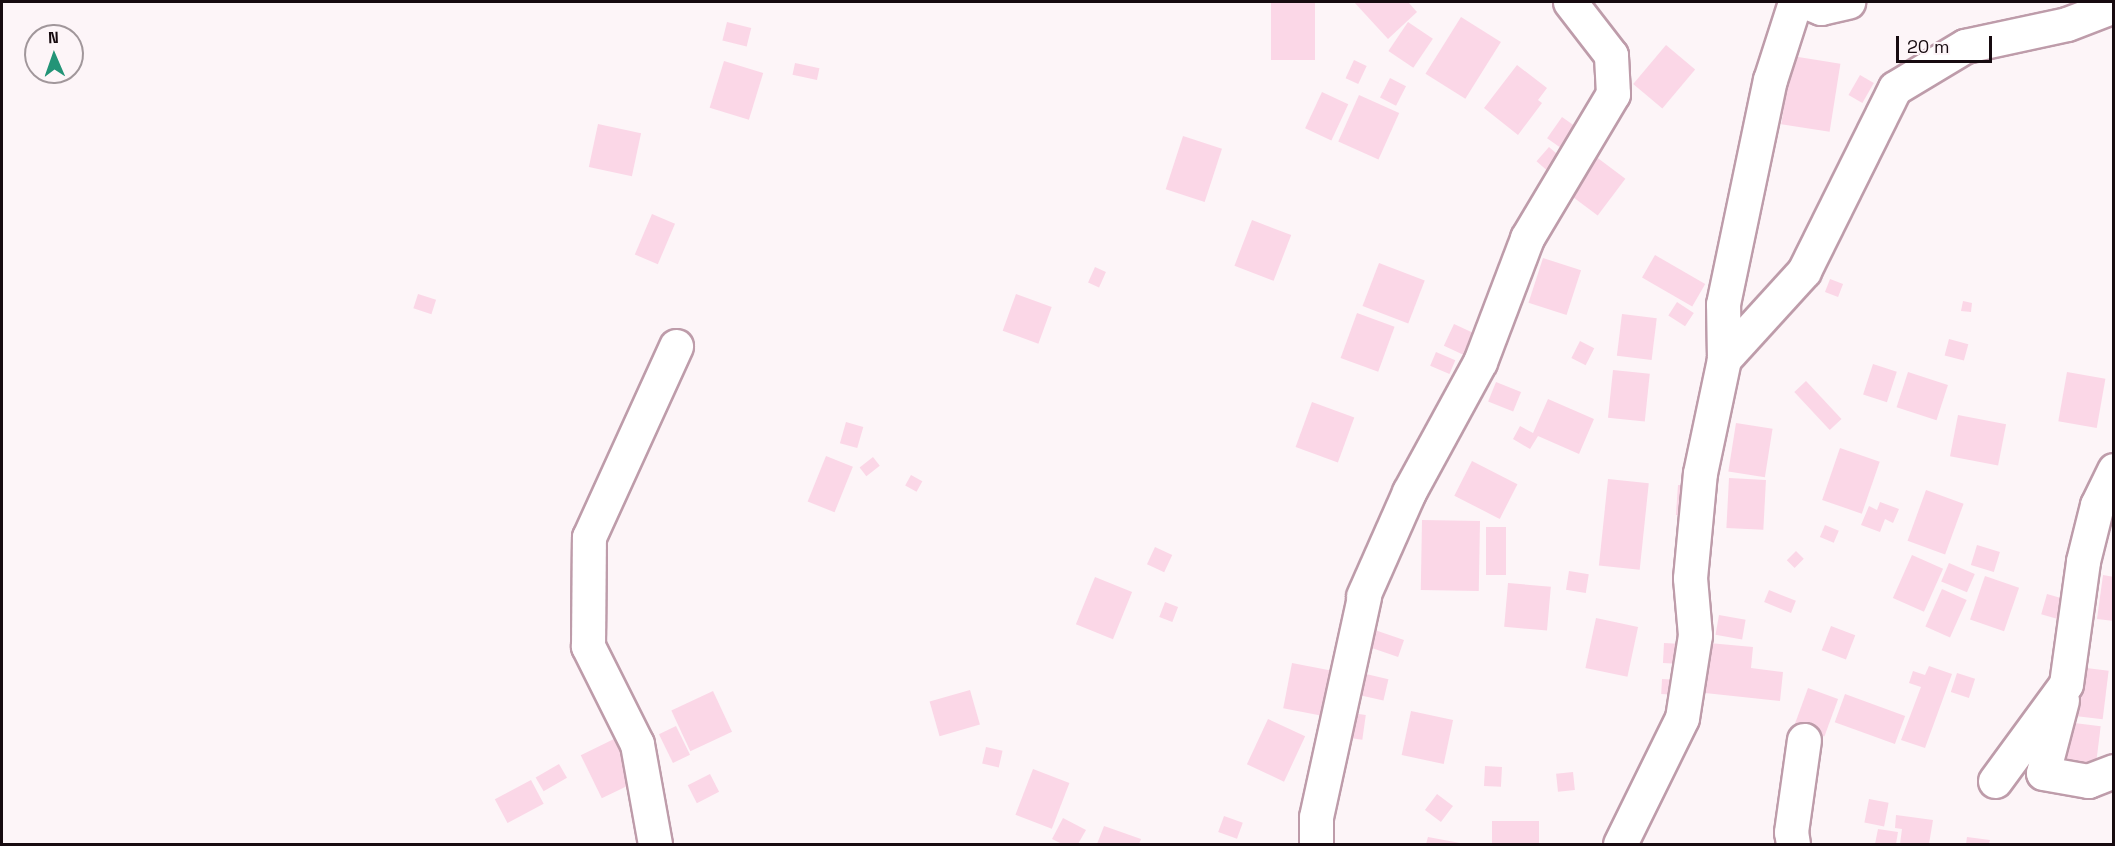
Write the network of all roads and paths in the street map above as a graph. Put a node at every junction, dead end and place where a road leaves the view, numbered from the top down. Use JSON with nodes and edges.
{"nodes":[{"id":1,"x":1570,"y":2,"type":"edge"},
{"id":2,"x":1795,"y":2,"type":"edge"},
{"id":3,"x":1806,"y":2,"type":"edge"},
{"id":4,"x":1848,"y":2,"type":"edge"},
{"id":5,"x":2114,"y":6,"type":"edge"},
{"id":6,"x":676,"y":346,"type":"dead end"},
{"id":7,"x":1724,"y":359,"type":"junction"},
{"id":8,"x":2114,"y":470,"type":"edge"},
{"id":9,"x":2066,"y":684,"type":"junction"},
{"id":10,"x":1804,"y":740,"type":"dead end"},
{"id":11,"x":2114,"y":771,"type":"edge"},
{"id":12,"x":1995,"y":781,"type":"dead end"},
{"id":13,"x":655,"y":844,"type":"edge"},
{"id":14,"x":1316,"y":844,"type":"edge"},
{"id":15,"x":1620,"y":844,"type":"edge"},
{"id":16,"x":1794,"y":844,"type":"edge"}],
"edges":[{"from":1,"to":14,"type":"street"},
{"from":2,"to":7,"type":"street"},
{"from":3,"to":4,"type":"street"},
{"from":5,"to":7,"type":"street"},
{"from":6,"to":13,"type":"street"},
{"from":7,"to":15,"type":"street"},
{"from":8,"to":9,"type":"street"},
{"from":9,"to":11,"type":"street"},
{"from":9,"to":12,"type":"street"},
{"from":10,"to":16,"type":"street"}]}
